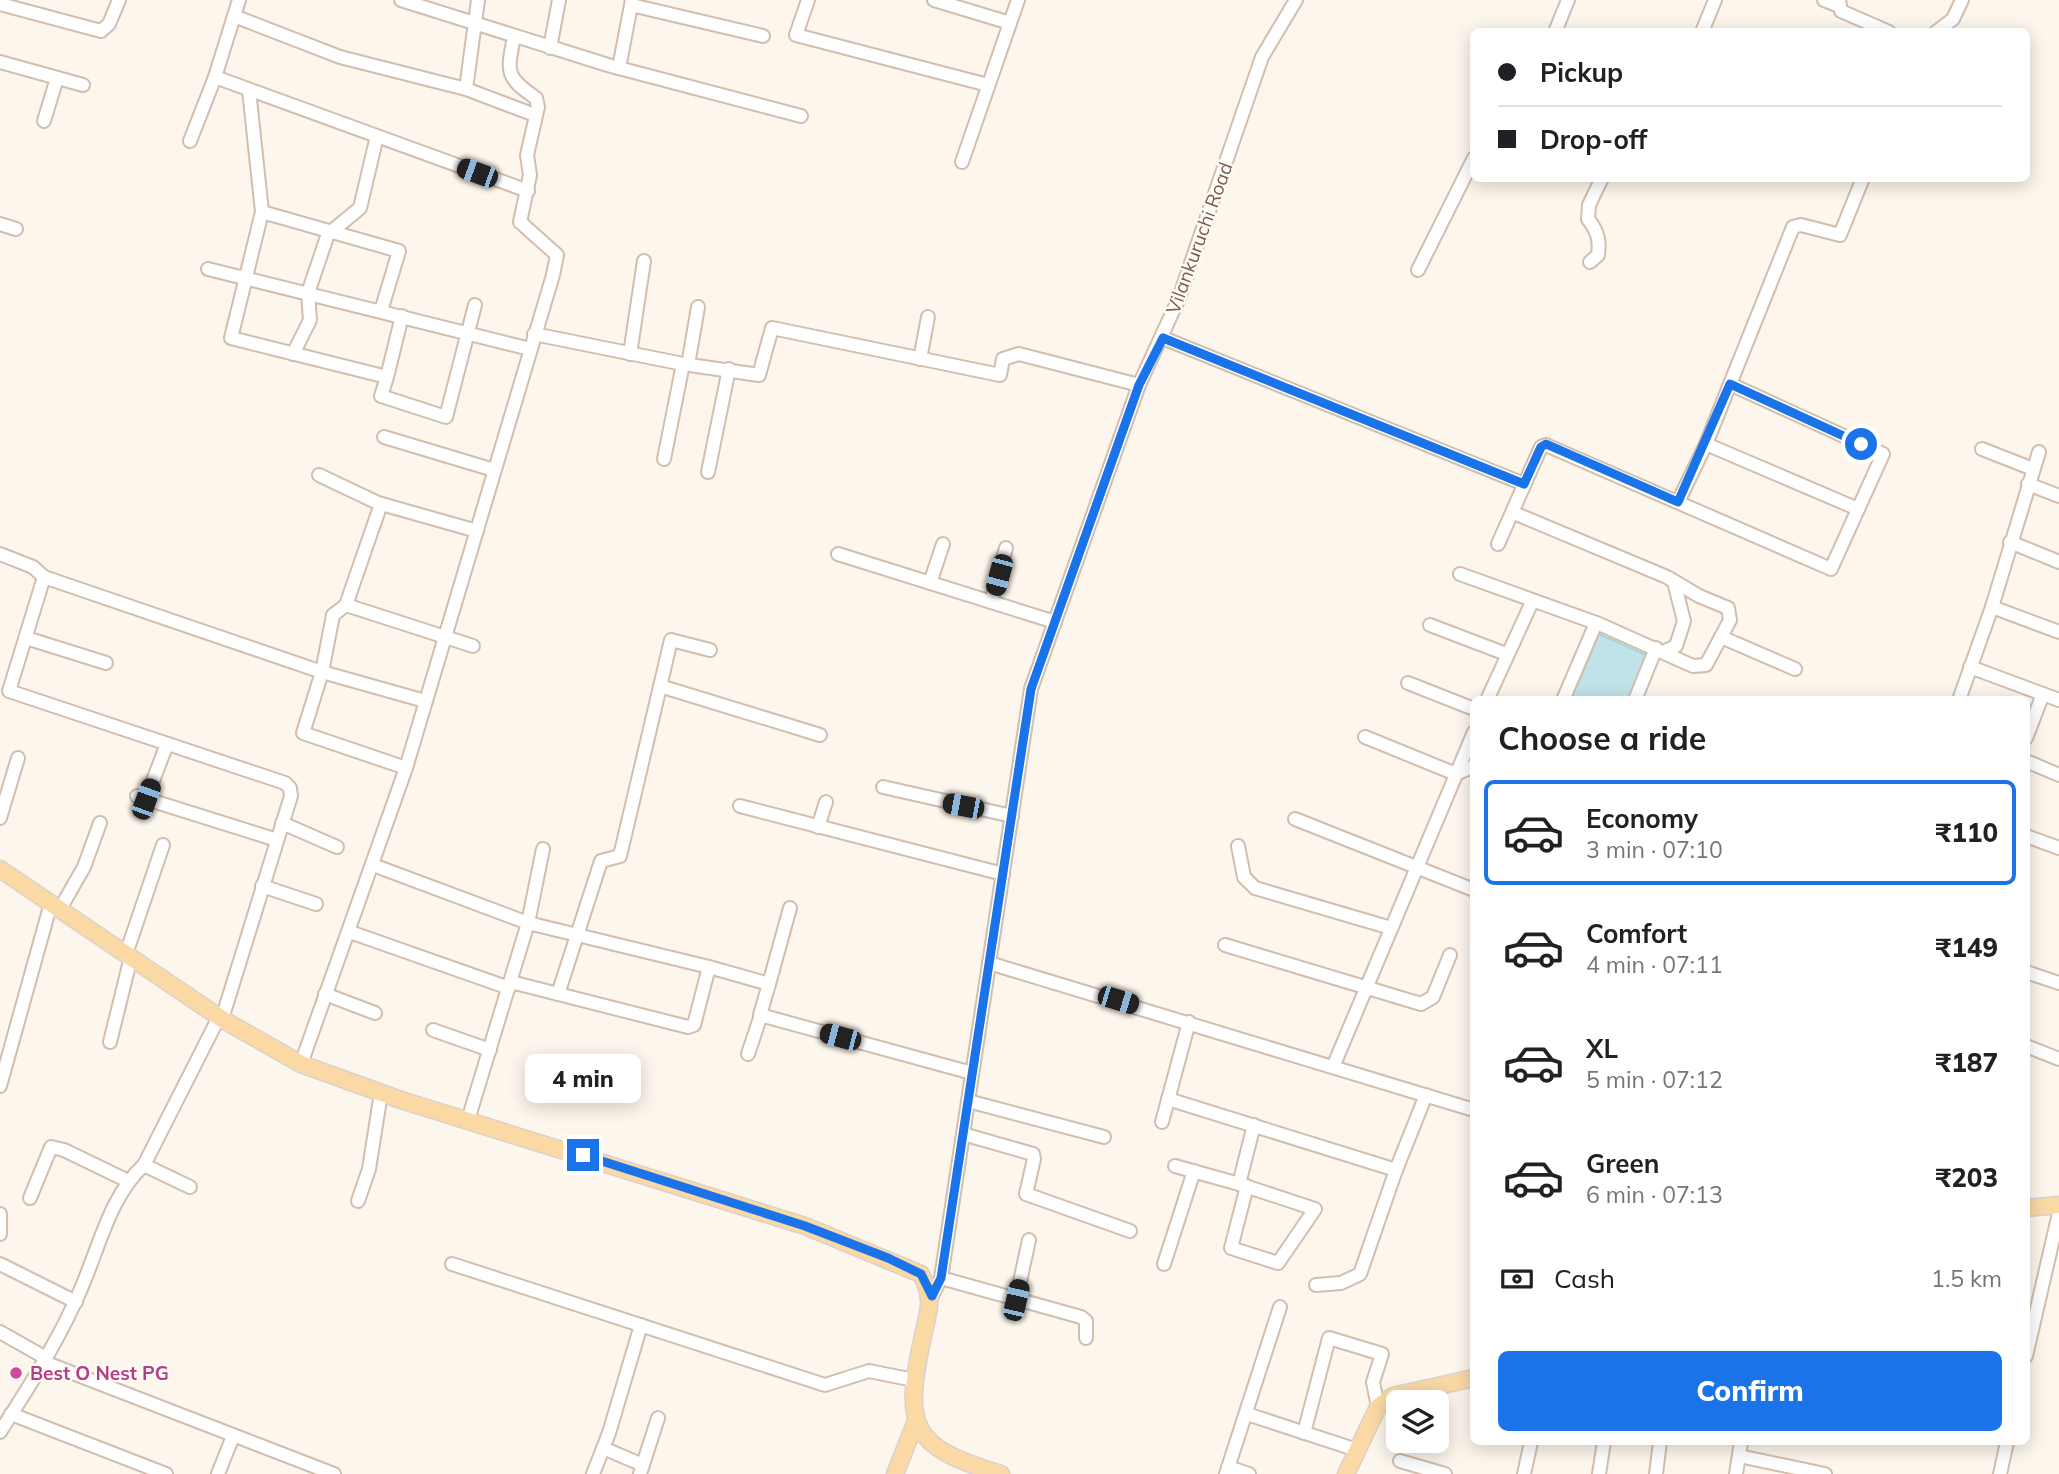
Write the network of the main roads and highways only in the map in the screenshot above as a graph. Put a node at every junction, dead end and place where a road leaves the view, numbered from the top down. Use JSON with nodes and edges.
{"nodes":[{"id":1,"x":0,"y":869,"type":"edge"},
{"id":2,"x":2059,"y":1205,"type":"edge"},
{"id":3,"x":2030,"y":1208,"type":"edge"},
{"id":4,"x":1470,"y":1379,"type":"edge"},
{"id":5,"x":916,"y":1421,"type":"junction"},
{"id":6,"x":895,"y":1474,"type":"edge"},
{"id":7,"x":1001,"y":1474,"type":"edge"},
{"id":8,"x":1346,"y":1474,"type":"edge"}],
"edges":[{"from":1,"to":5,"type":"main road"},
{"from":2,"to":3,"type":"main road"},
{"from":4,"to":8,"type":"main road"},
{"from":5,"to":6,"type":"main road"},
{"from":5,"to":7,"type":"main road"}]}
